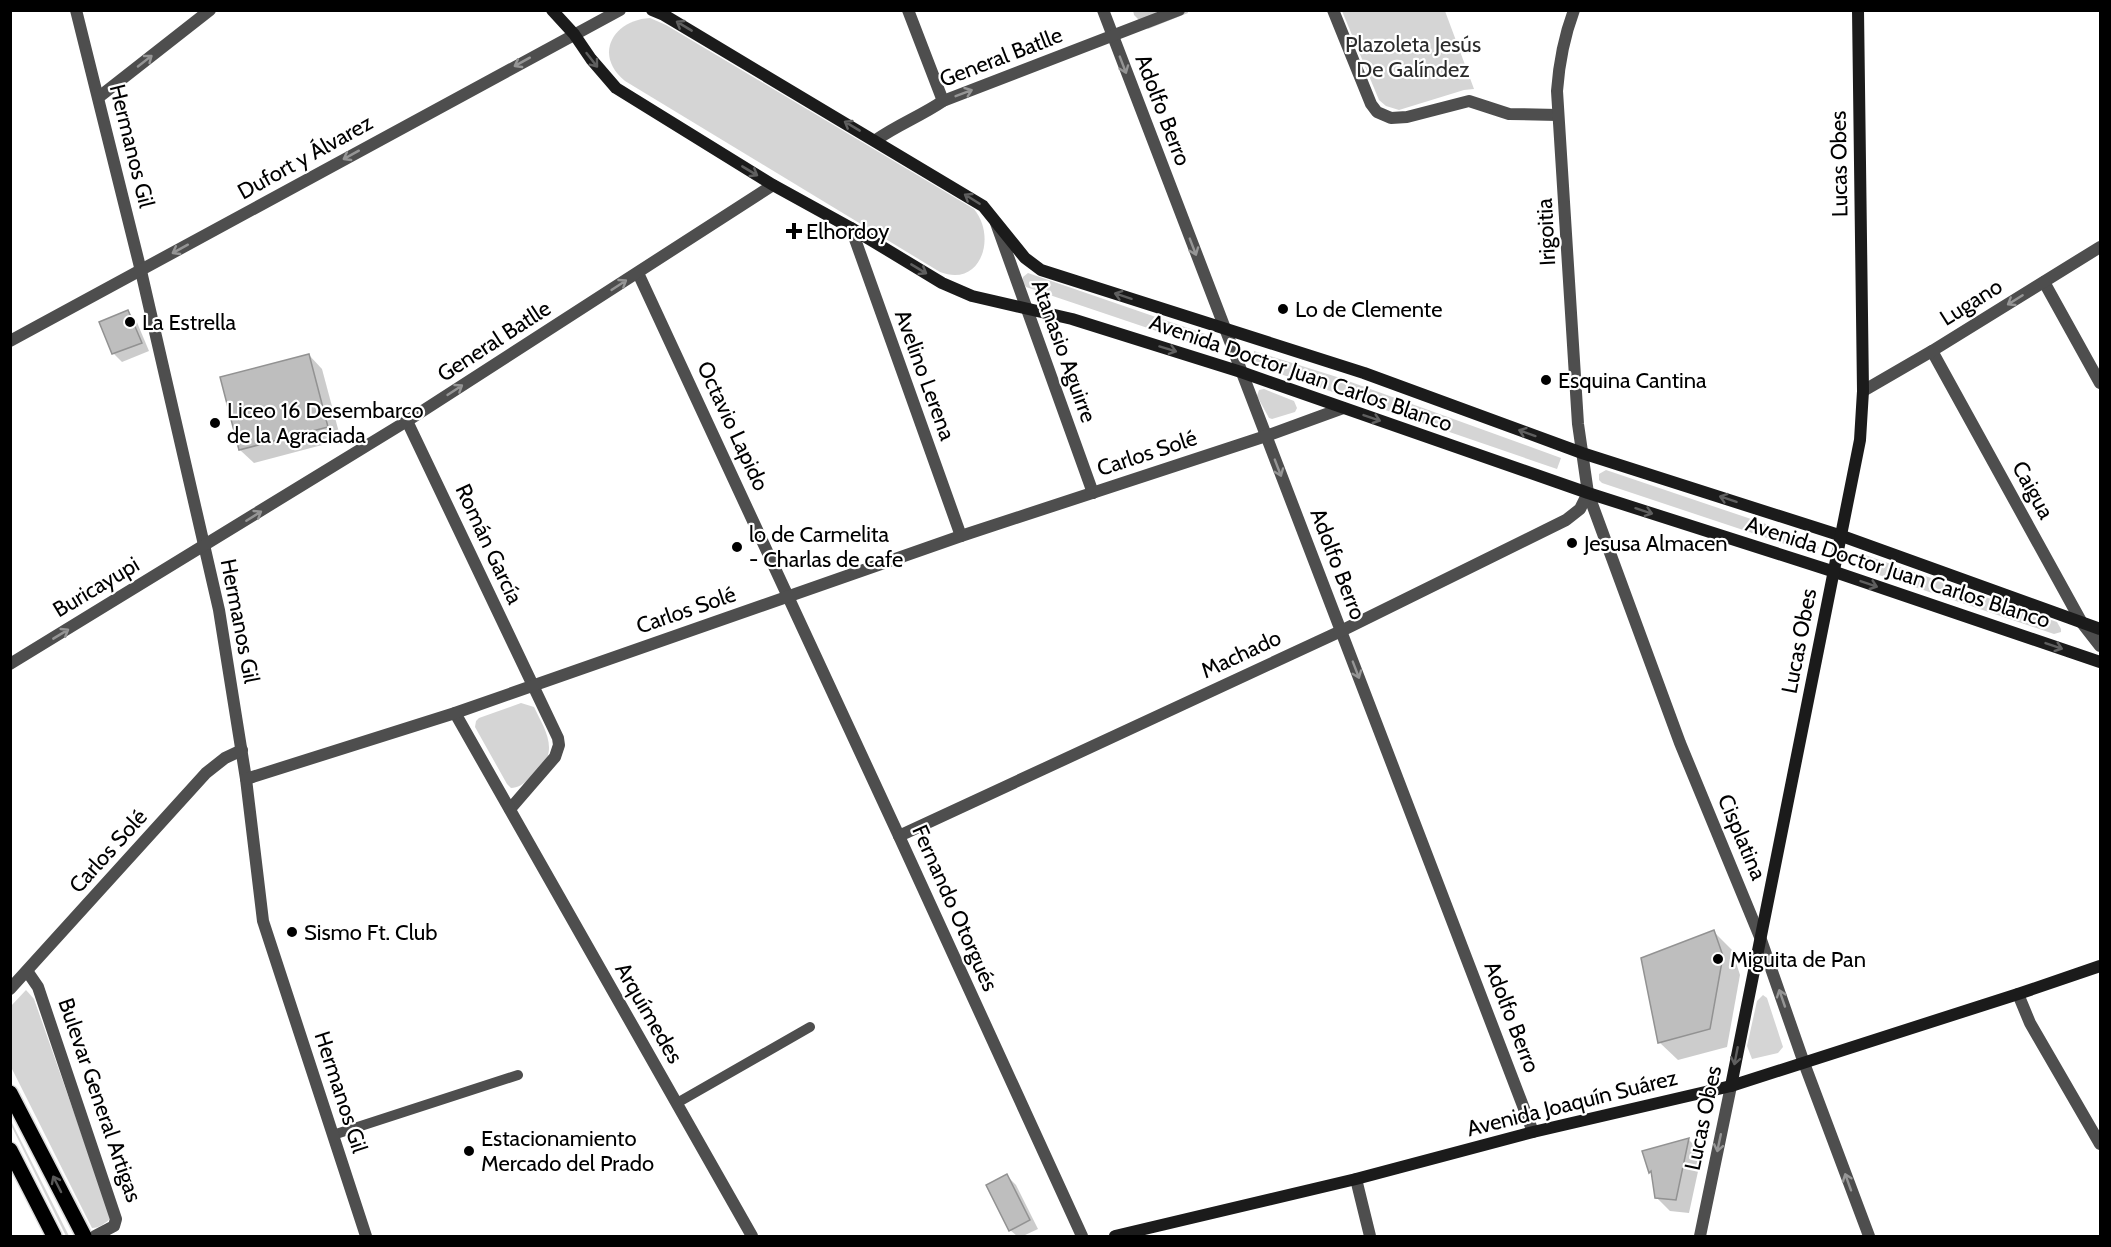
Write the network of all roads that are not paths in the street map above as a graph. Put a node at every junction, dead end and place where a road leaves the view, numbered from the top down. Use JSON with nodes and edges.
{"nodes":[{"id":1,"x":76,"y":10,"type":"edge"},
{"id":2,"x":210,"y":10,"type":"edge"},
{"id":3,"x":552,"y":10,"type":"edge"},
{"id":4,"x":620,"y":10,"type":"edge"},
{"id":5,"x":651,"y":10,"type":"edge"},
{"id":6,"x":908,"y":10,"type":"edge"},
{"id":7,"x":1102,"y":10,"type":"edge"},
{"id":8,"x":1179,"y":10,"type":"edge"},
{"id":9,"x":1333,"y":10,"type":"edge"},
{"id":10,"x":1574,"y":10,"type":"edge"},
{"id":11,"x":1858,"y":10,"type":"edge"},
{"id":12,"x":574,"y":34,"type":"junction"},
{"id":13,"x":1112,"y":36,"type":"junction"},
{"id":14,"x":99,"y":97,"type":"junction"},
{"id":15,"x":943,"y":101,"type":"junction"},
{"id":16,"x":1558,"y":115,"type":"junction"},
{"id":17,"x":876,"y":140,"type":"junction"},
{"id":18,"x":773,"y":185,"type":"junction"},
{"id":19,"x":995,"y":222,"type":"junction"},
{"id":20,"x":851,"y":228,"type":"junction"},
{"id":21,"x":2100,"y":247,"type":"edge"},
{"id":22,"x":141,"y":271,"type":"junction"},
{"id":23,"x":638,"y":273,"type":"junction"},
{"id":24,"x":2044,"y":282,"type":"junction"},
{"id":25,"x":1026,"y":308,"type":"junction"},
{"id":26,"x":1224,"y":328,"type":"junction"},
{"id":27,"x":10,"y":341,"type":"edge"},
{"id":28,"x":1932,"y":351,"type":"junction"},
{"id":29,"x":1241,"y":372,"type":"junction"},
{"id":30,"x":2100,"y":383,"type":"edge"},
{"id":31,"x":1863,"y":391,"type":"junction"},
{"id":32,"x":1343,"y":408,"type":"junction"},
{"id":33,"x":407,"y":421,"type":"junction"},
{"id":34,"x":1266,"y":436,"type":"junction"},
{"id":35,"x":1582,"y":453,"type":"junction"},
{"id":36,"x":1093,"y":493,"type":"junction"},
{"id":37,"x":1588,"y":493,"type":"junction"},
{"id":38,"x":961,"y":536,"type":"junction"},
{"id":39,"x":1842,"y":536,"type":"junction"},
{"id":40,"x":204,"y":547,"type":"junction"},
{"id":41,"x":1835,"y":572,"type":"junction"},
{"id":42,"x":789,"y":597,"type":"junction"},
{"id":43,"x":2082,"y":623,"type":"junction"},
{"id":44,"x":2100,"y":629,"type":"edge"},
{"id":45,"x":1341,"y":631,"type":"junction"},
{"id":46,"x":2100,"y":646,"type":"edge"},
{"id":47,"x":2100,"y":662,"type":"edge"},
{"id":48,"x":10,"y":664,"type":"edge"},
{"id":49,"x":532,"y":686,"type":"junction"},
{"id":50,"x":455,"y":713,"type":"junction"},
{"id":51,"x":242,"y":750,"type":"junction"},
{"id":52,"x":246,"y":779,"type":"junction"},
{"id":53,"x":510,"y":810,"type":"junction"},
{"id":54,"x":899,"y":836,"type":"junction"},
{"id":55,"x":1760,"y":937,"type":"junction"},
{"id":56,"x":2100,"y":966,"type":"edge"},
{"id":57,"x":27,"y":972,"type":"junction"},
{"id":58,"x":10,"y":988,"type":"edge"},
{"id":59,"x":2018,"y":994,"type":"junction"},
{"id":60,"x":810,"y":1027,"type":"dead end"},
{"id":61,"x":1804,"y":1064,"type":"junction"},
{"id":62,"x":518,"y":1075,"type":"dead end"},
{"id":63,"x":1731,"y":1086,"type":"junction"},
{"id":64,"x":10,"y":1093,"type":"edge"},
{"id":65,"x":676,"y":1103,"type":"junction"},
{"id":66,"x":1533,"y":1132,"type":"junction"},
{"id":67,"x":333,"y":1135,"type":"junction"},
{"id":68,"x":2100,"y":1144,"type":"edge"},
{"id":69,"x":10,"y":1150,"type":"edge"},
{"id":70,"x":1356,"y":1179,"type":"junction"},
{"id":71,"x":54,"y":1236,"type":"edge"},
{"id":72,"x":84,"y":1236,"type":"edge"},
{"id":73,"x":95,"y":1236,"type":"edge"},
{"id":74,"x":366,"y":1236,"type":"edge"},
{"id":75,"x":752,"y":1236,"type":"edge"},
{"id":76,"x":1082,"y":1236,"type":"edge"},
{"id":77,"x":1115,"y":1236,"type":"edge"},
{"id":78,"x":1370,"y":1236,"type":"edge"},
{"id":79,"x":1700,"y":1236,"type":"edge"},
{"id":80,"x":1869,"y":1236,"type":"edge"}],
"edges":[{"from":1,"to":14,"type":"street","name":"Hermanos Gil"},
{"from":14,"to":2,"type":"street","one_way":true},
{"from":3,"to":12,"type":"street","name":"Avenida Doctor Juan Carlos Blanco"},
{"from":4,"to":12,"type":"street","name":"Dufort y Álvarez"},
{"from":17,"to":5,"type":"street","name":"Avenida Doctor Juan Carlos Blanco","one_way":true},
{"from":6,"to":15,"type":"street"},
{"from":7,"to":13,"type":"street","name":"Adolfo Berro"},
{"from":8,"to":13,"type":"street","name":"General Batlle"},
{"from":9,"to":16,"type":"street"},
{"from":10,"to":16,"type":"street","name":"Irigoitia"},
{"from":11,"to":31,"type":"street","name":"Lucas Obes"},
{"from":12,"to":18,"type":"street","name":"Avenida Doctor Juan Carlos Blanco","one_way":true},
{"from":12,"to":22,"type":"street","name":"Dufort y Álvarez","one_way":true},
{"from":15,"to":13,"type":"street","name":"General Batlle","one_way":true},
{"from":13,"to":26,"type":"street","name":"Adolfo Berro","one_way":true},
{"from":14,"to":22,"type":"street","name":"Hermanos Gil"},
{"from":15,"to":17,"type":"street","name":"General Batlle"},
{"from":16,"to":35,"type":"street","name":"Irigoitia"},
{"from":19,"to":17,"type":"street","name":"Avenida Doctor Juan Carlos Blanco","one_way":true},
{"from":18,"to":20,"type":"street","name":"Avenida Doctor Juan Carlos Blanco"},
{"from":18,"to":23,"type":"street","name":"General Batlle"},
{"from":19,"to":25,"type":"street","name":"Atanasio Aguirre"},
{"from":26,"to":19,"type":"street","name":"Avenida Doctor Juan Carlos Blanco","one_way":true},
{"from":20,"to":25,"type":"street","name":"Avenida Doctor Juan Carlos Blanco","one_way":true},
{"from":20,"to":38,"type":"street","name":"Avelino Lerena"},
{"from":21,"to":24,"type":"street","name":"Lugano"},
{"from":22,"to":27,"type":"street","name":"Dufort y Álvarez"},
{"from":22,"to":40,"type":"street","name":"Hermanos Gil"},
{"from":33,"to":23,"type":"street","name":"General Batlle","one_way":true},
{"from":23,"to":42,"type":"street","name":"Octavio Lapido"},
{"from":24,"to":28,"type":"street","name":"Lugano","one_way":true},
{"from":24,"to":30,"type":"street"},
{"from":25,"to":29,"type":"street","name":"Avenida Doctor Juan Carlos Blanco","one_way":true},
{"from":25,"to":36,"type":"street","name":"Atanasio Aguirre"},
{"from":26,"to":29,"type":"street","name":"Adolfo Berro"},
{"from":35,"to":26,"type":"street","name":"Avenida Doctor Juan Carlos Blanco","one_way":true},
{"from":28,"to":31,"type":"street","name":"Lugano"},
{"from":28,"to":43,"type":"street","name":"Caigua"},
{"from":29,"to":32,"type":"street","name":"Avenida Doctor Juan Carlos Blanco"},
{"from":29,"to":34,"type":"street","name":"Adolfo Berro"},
{"from":31,"to":39,"type":"street","name":"Lucas Obes"},
{"from":32,"to":34,"type":"street","name":"Carlos Solé"},
{"from":32,"to":37,"type":"street","name":"Avenida Doctor Juan Carlos Blanco","one_way":true},
{"from":40,"to":33,"type":"street","name":"General Batlle","one_way":true},
{"from":33,"to":49,"type":"street","name":"Román García"},
{"from":34,"to":36,"type":"street","name":"Carlos Solé"},
{"from":34,"to":45,"type":"street","name":"Adolfo Berro","one_way":true},
{"from":35,"to":37,"type":"street","name":"Cisplatina"},
{"from":39,"to":35,"type":"street","name":"Avenida Doctor Juan Carlos Blanco","one_way":true},
{"from":36,"to":38,"type":"street","name":"Carlos Solé"},
{"from":37,"to":41,"type":"street","name":"Avenida Doctor Juan Carlos Blanco","one_way":true},
{"from":37,"to":45,"type":"street","name":"Machado"},
{"from":37,"to":55,"type":"street","name":"Cisplatina"},
{"from":38,"to":42,"type":"street","name":"Carlos Solé"},
{"from":39,"to":41,"type":"street","name":"Lucas Obes"},
{"from":39,"to":43,"type":"street","name":"Avenida Doctor Juan Carlos Blanco"},
{"from":48,"to":40,"type":"street","name":"Buricayupi","one_way":true},
{"from":40,"to":51,"type":"street","name":"Hermanos Gil"},
{"from":41,"to":47,"type":"street","name":"Avenida Doctor Juan Carlos Blanco","one_way":true},
{"from":41,"to":55,"type":"street","name":"Lucas Obes"},
{"from":42,"to":49,"type":"street","name":"Carlos Solé"},
{"from":42,"to":54,"type":"street","name":"Fernando Otorgués"},
{"from":43,"to":44,"type":"street","name":"Avenida Doctor Juan Carlos Blanco"},
{"from":43,"to":46,"type":"street","name":"Caigua"},
{"from":45,"to":54,"type":"street","name":"Machado"},
{"from":45,"to":66,"type":"street","name":"Adolfo Berro","one_way":true},
{"from":49,"to":50,"type":"street","name":"Carlos Solé"},
{"from":49,"to":53,"type":"street"},
{"from":50,"to":52,"type":"street","name":"Carlos Solé"},
{"from":50,"to":53,"type":"street","name":"Arquímedes"},
{"from":51,"to":52,"type":"street","name":"Hermanos Gil"},
{"from":51,"to":57,"type":"street","name":"Carlos Solé"},
{"from":52,"to":67,"type":"street","name":"Hermanos Gil"},
{"from":53,"to":65,"type":"street","name":"Arquímedes"},
{"from":54,"to":76,"type":"street","name":"Fernando Otorgués"},
{"from":61,"to":55,"type":"street","name":"Cisplatina","one_way":true},
{"from":55,"to":63,"type":"street","name":"Lucas Obes","one_way":true},
{"from":56,"to":59,"type":"street","name":"Avenida Joaquín Suárez"},
{"from":57,"to":58,"type":"street","name":"Carlos Solé"},
{"from":57,"to":73,"type":"street","name":"Bulevar General Artigas"},
{"from":59,"to":61,"type":"street","name":"Avenida Joaquín Suárez"},
{"from":59,"to":68,"type":"street"},
{"from":60,"to":65,"type":"lane"},
{"from":61,"to":63,"type":"street","name":"Avenida Joaquín Suárez"},
{"from":80,"to":61,"type":"street","name":"Cisplatina","one_way":true},
{"from":62,"to":67,"type":"lane"},
{"from":63,"to":66,"type":"street","name":"Avenida Joaquín Suárez"},
{"from":63,"to":79,"type":"street","name":"Lucas Obes","one_way":true},
{"from":72,"to":64,"type":"main road","one_way":true},
{"from":65,"to":75,"type":"street","name":"Arquímedes"},
{"from":66,"to":70,"type":"street","name":"Avenida Joaquín Suárez"},
{"from":67,"to":74,"type":"street","name":"Hermanos Gil"},
{"from":69,"to":71,"type":"main road"},
{"from":70,"to":77,"type":"street","name":"Avenida Joaquín Suárez"},
{"from":70,"to":78,"type":"street"}]}
